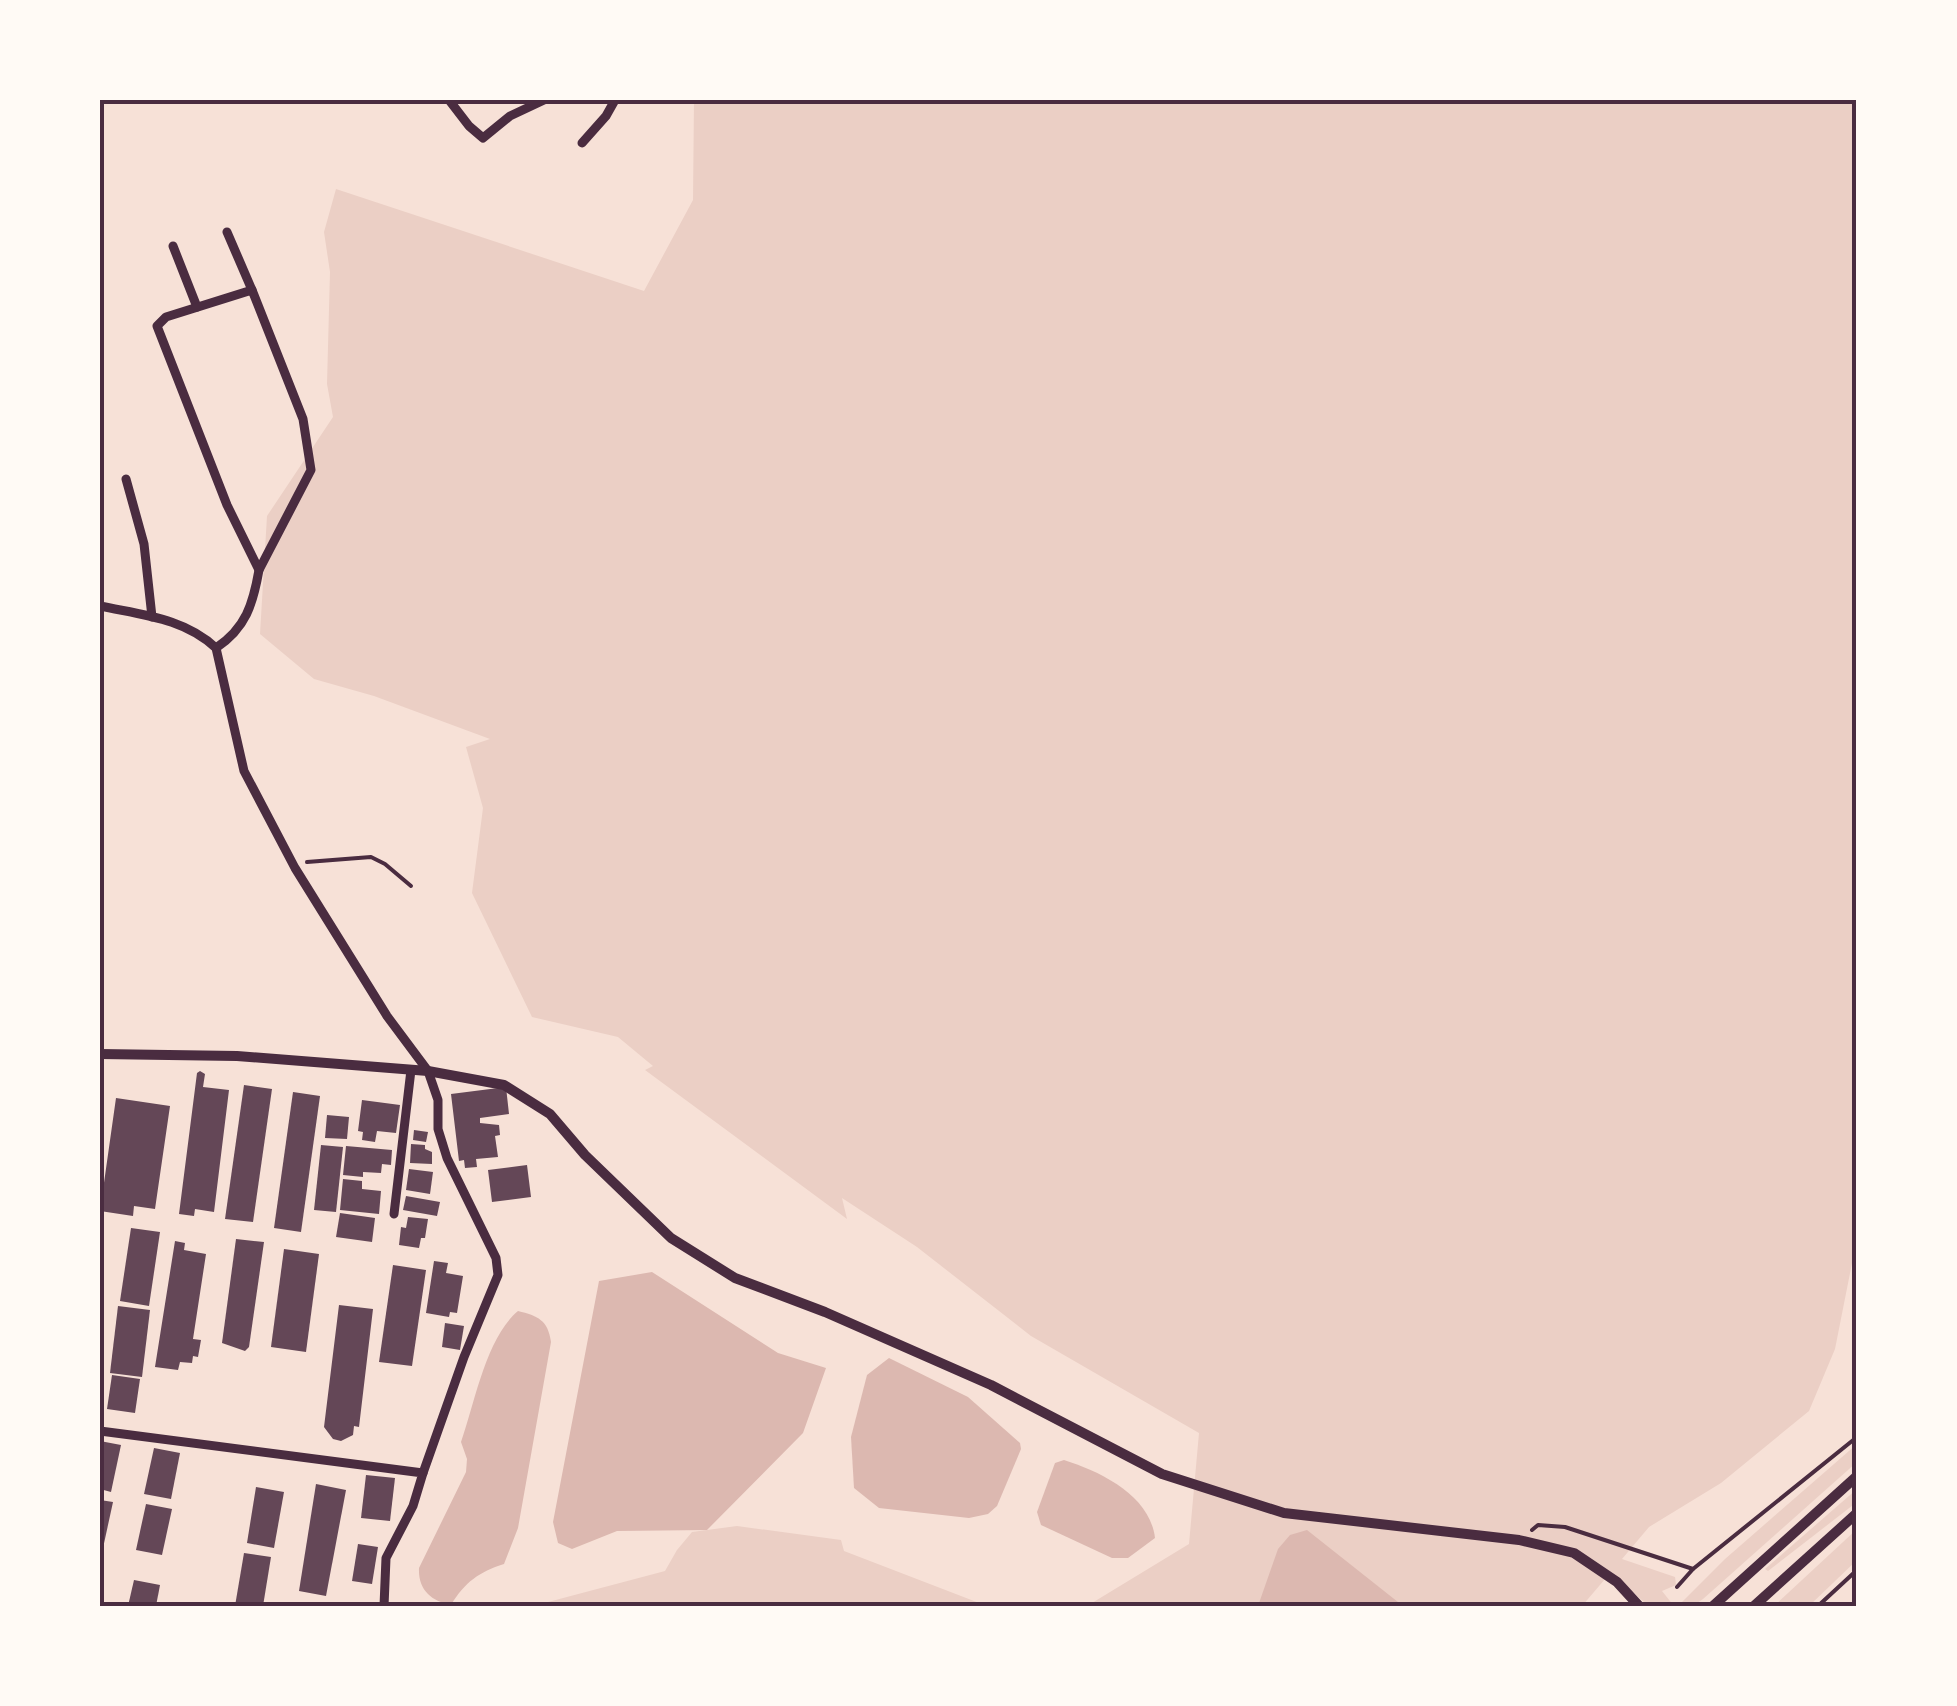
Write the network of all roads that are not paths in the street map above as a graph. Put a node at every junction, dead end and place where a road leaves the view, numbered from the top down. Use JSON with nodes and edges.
{"nodes":[{"id":1,"x":449,"y":100,"type":"edge"},
{"id":2,"x":544,"y":100,"type":"edge"},
{"id":3,"x":614,"y":100,"type":"edge"},
{"id":4,"x":582,"y":143,"type":"dead end"},
{"id":5,"x":227,"y":232,"type":"dead end"},
{"id":6,"x":173,"y":246,"type":"dead end"},
{"id":7,"x":252,"y":290,"type":"junction"},
{"id":8,"x":198,"y":307,"type":"junction"},
{"id":9,"x":126,"y":480,"type":"dead end"},
{"id":10,"x":260,"y":570,"type":"junction"},
{"id":11,"x":100,"y":606,"type":"edge"},
{"id":12,"x":152,"y":617,"type":"junction"},
{"id":13,"x":216,"y":648,"type":"junction"},
{"id":14,"x":100,"y":1054,"type":"edge"},
{"id":15,"x":411,"y":1070,"type":"junction"},
{"id":16,"x":428,"y":1072,"type":"junction"},
{"id":17,"x":394,"y":1214,"type":"dead end"},
{"id":18,"x":100,"y":1430,"type":"edge"},
{"id":19,"x":423,"y":1472,"type":"junction"},
{"id":20,"x":1857,"y":1476,"type":"edge"},
{"id":21,"x":1857,"y":1514,"type":"edge"},
{"id":22,"x":384,"y":1606,"type":"edge"},
{"id":23,"x":1639,"y":1606,"type":"edge"},
{"id":24,"x":1713,"y":1606,"type":"edge"},
{"id":25,"x":1754,"y":1606,"type":"edge"}],
"edges":[{"from":1,"to":2,"type":"street"},
{"from":3,"to":4,"type":"street"},
{"from":5,"to":7,"type":"street"},
{"from":6,"to":8,"type":"street"},
{"from":7,"to":8,"type":"street"},
{"from":7,"to":10,"type":"street"},
{"from":8,"to":10,"type":"street"},
{"from":9,"to":12,"type":"street"},
{"from":10,"to":13,"type":"street"},
{"from":11,"to":12,"type":"street"},
{"from":12,"to":13,"type":"street"},
{"from":13,"to":16,"type":"street"},
{"from":14,"to":15,"type":"street"},
{"from":15,"to":16,"type":"street"},
{"from":15,"to":17,"type":"street"},
{"from":16,"to":19,"type":"street"},
{"from":16,"to":23,"type":"street"},
{"from":18,"to":19,"type":"street"},
{"from":19,"to":22,"type":"street"},
{"from":20,"to":24,"type":"street"},
{"from":21,"to":25,"type":"street"}]}
